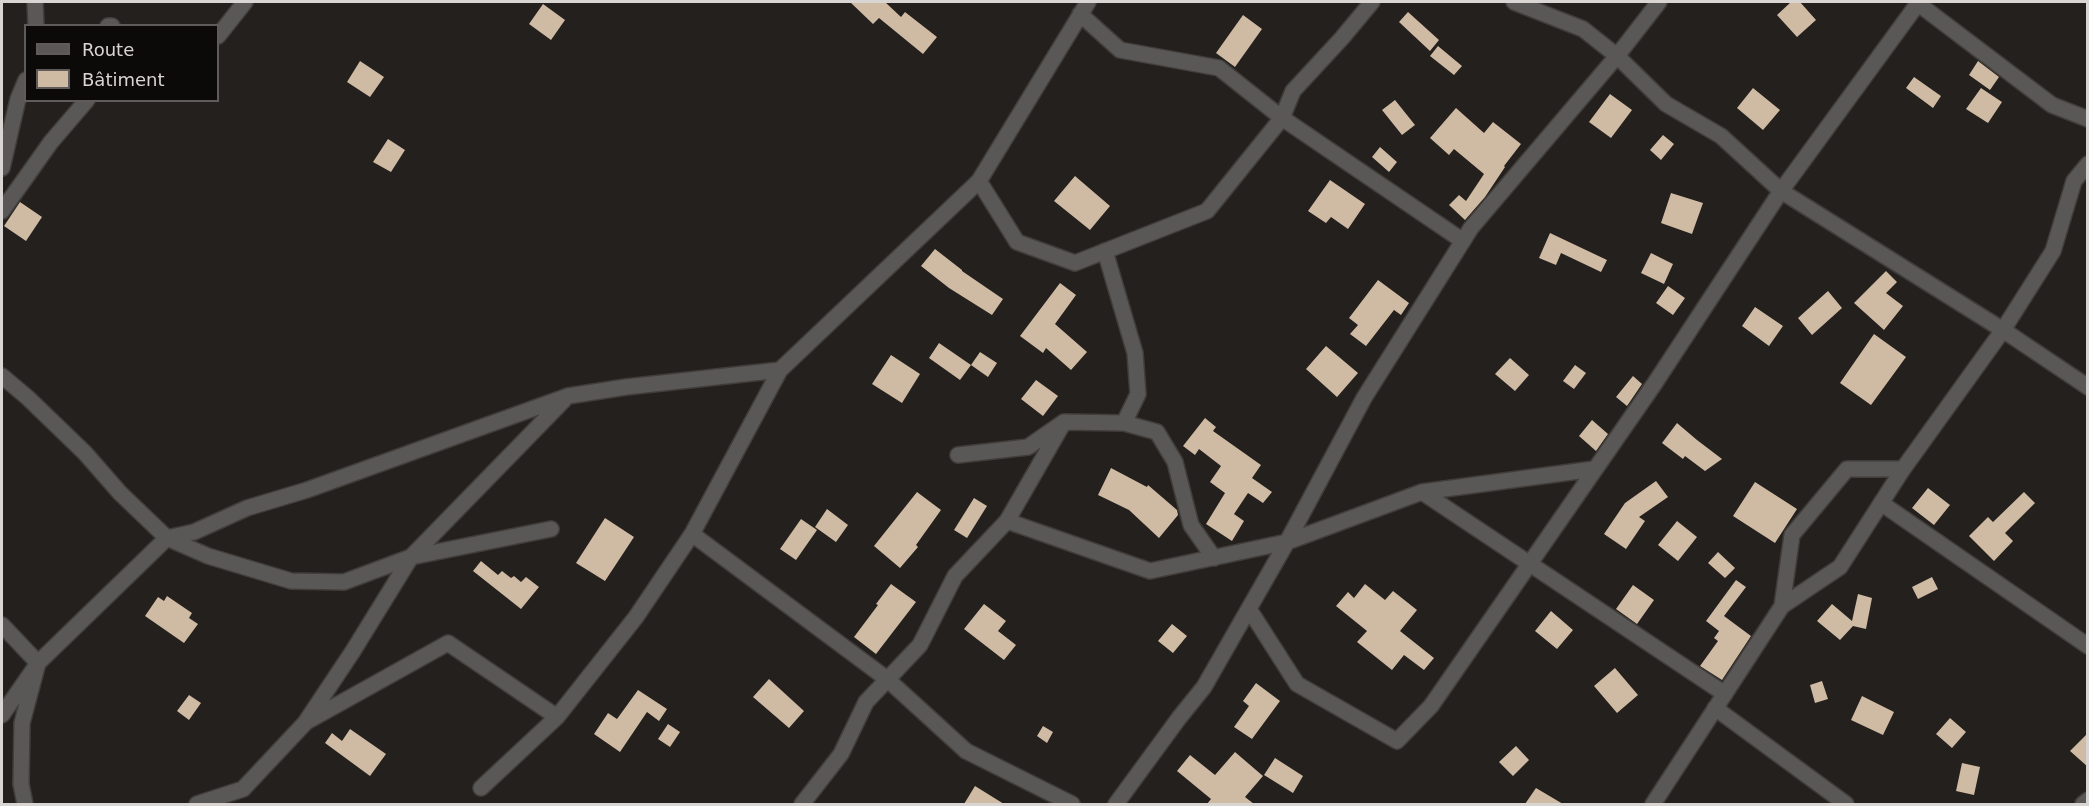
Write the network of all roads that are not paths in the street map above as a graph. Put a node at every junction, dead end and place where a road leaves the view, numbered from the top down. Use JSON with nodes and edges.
{"nodes":[{"id":1,"x":35,"y":2,"type":"edge"},
{"id":2,"x":245,"y":2,"type":"edge"},
{"id":3,"x":1372,"y":2,"type":"edge"},
{"id":4,"x":1514,"y":2,"type":"edge"},
{"id":5,"x":1659,"y":2,"type":"edge"},
{"id":6,"x":1918,"y":2,"type":"edge"},
{"id":7,"x":1084,"y":8,"type":"edge"},
{"id":8,"x":36,"y":24,"type":"edge"},
{"id":9,"x":219,"y":35,"type":"edge"},
{"id":10,"x":1617,"y":56,"type":"junction"},
{"id":11,"x":24,"y":85,"type":"edge"},
{"id":12,"x":85,"y":102,"type":"edge"},
{"id":13,"x":1282,"y":118,"type":"junction"},
{"id":14,"x":2088,"y":119,"type":"edge"},
{"id":15,"x":2088,"y":164,"type":"edge"},
{"id":16,"x":2,"y":168,"type":"edge"},
{"id":17,"x":979,"y":181,"type":"junction"},
{"id":18,"x":1781,"y":190,"type":"junction"},
{"id":19,"x":2,"y":211,"type":"edge"},
{"id":20,"x":1463,"y":241,"type":"junction"},
{"id":21,"x":1105,"y":251,"type":"junction"},
{"id":22,"x":2003,"y":330,"type":"junction"},
{"id":23,"x":780,"y":370,"type":"junction"},
{"id":24,"x":2,"y":376,"type":"edge"},
{"id":25,"x":2088,"y":387,"type":"edge"},
{"id":26,"x":568,"y":396,"type":"junction"},
{"id":27,"x":1064,"y":422,"type":"junction"},
{"id":28,"x":1124,"y":423,"type":"junction"},
{"id":29,"x":958,"y":455,"type":"dead end"},
{"id":30,"x":1594,"y":469,"type":"junction"},
{"id":31,"x":1903,"y":470,"type":"junction"},
{"id":32,"x":1422,"y":492,"type":"junction"},
{"id":33,"x":1881,"y":504,"type":"junction"},
{"id":34,"x":1007,"y":521,"type":"junction"},
{"id":35,"x":551,"y":529,"type":"dead end"},
{"id":36,"x":692,"y":534,"type":"junction"},
{"id":37,"x":167,"y":538,"type":"junction"},
{"id":38,"x":1287,"y":542,"type":"junction"},
{"id":39,"x":411,"y":557,"type":"junction"},
{"id":40,"x":1214,"y":558,"type":"junction"},
{"id":41,"x":1529,"y":565,"type":"junction"},
{"id":42,"x":1782,"y":606,"type":"junction"},
{"id":43,"x":1249,"y":609,"type":"junction"},
{"id":44,"x":2,"y":625,"type":"edge"},
{"id":45,"x":2088,"y":646,"type":"edge"},
{"id":46,"x":39,"y":663,"type":"junction"},
{"id":47,"x":887,"y":679,"type":"junction"},
{"id":48,"x":1725,"y":694,"type":"junction"},
{"id":49,"x":1715,"y":708,"type":"junction"},
{"id":50,"x":2,"y":716,"type":"edge"},
{"id":51,"x":557,"y":717,"type":"junction"},
{"id":52,"x":305,"y":723,"type":"junction"},
{"id":53,"x":481,"y":788,"type":"dead end"},
{"id":54,"x":2088,"y":800,"type":"edge"},
{"id":55,"x":25,"y":804,"type":"edge"},
{"id":56,"x":196,"y":804,"type":"edge"},
{"id":57,"x":802,"y":804,"type":"edge"},
{"id":58,"x":1072,"y":804,"type":"edge"},
{"id":59,"x":1116,"y":804,"type":"edge"},
{"id":60,"x":1653,"y":804,"type":"edge"},
{"id":61,"x":1845,"y":804,"type":"edge"},
{"id":62,"x":2083,"y":804,"type":"edge"}],
"edges":[{"from":1,"to":8,"type":"street"},
{"from":2,"to":9,"type":"street"},
{"from":3,"to":13,"type":"street"},
{"from":4,"to":10,"type":"street"},
{"from":5,"to":10,"type":"street"},
{"from":6,"to":14,"type":"street"},
{"from":6,"to":18,"type":"street"},
{"from":7,"to":13,"type":"street"},
{"from":7,"to":17,"type":"street"},
{"from":10,"to":18,"type":"street"},
{"from":10,"to":20,"type":"street"},
{"from":11,"to":16,"type":"street"},
{"from":12,"to":19,"type":"street"},
{"from":13,"to":20,"type":"street"},
{"from":13,"to":21,"type":"street"},
{"from":15,"to":22,"type":"street"},
{"from":17,"to":21,"type":"street"},
{"from":17,"to":23,"type":"street"},
{"from":18,"to":22,"type":"street"},
{"from":18,"to":30,"type":"street"},
{"from":20,"to":38,"type":"street"},
{"from":21,"to":28,"type":"street"},
{"from":22,"to":25,"type":"street"},
{"from":22,"to":31,"type":"street"},
{"from":23,"to":26,"type":"street"},
{"from":23,"to":36,"type":"street"},
{"from":24,"to":37,"type":"street"},
{"from":26,"to":37,"type":"street"},
{"from":26,"to":39,"type":"street"},
{"from":27,"to":28,"type":"street"},
{"from":27,"to":29,"type":"street"},
{"from":27,"to":34,"type":"street"},
{"from":28,"to":40,"type":"street"},
{"from":30,"to":32,"type":"street"},
{"from":30,"to":41,"type":"street"},
{"from":31,"to":33,"type":"street"},
{"from":31,"to":42,"type":"street"},
{"from":32,"to":38,"type":"street"},
{"from":32,"to":41,"type":"street"},
{"from":33,"to":42,"type":"street"},
{"from":33,"to":45,"type":"street"},
{"from":34,"to":40,"type":"street"},
{"from":34,"to":47,"type":"street"},
{"from":35,"to":39,"type":"street"},
{"from":36,"to":47,"type":"street"},
{"from":36,"to":51,"type":"street"},
{"from":37,"to":39,"type":"street"},
{"from":37,"to":46,"type":"street"},
{"from":38,"to":40,"type":"street"},
{"from":38,"to":43,"type":"street"},
{"from":39,"to":52,"type":"street"},
{"from":41,"to":43,"type":"street"},
{"from":41,"to":48,"type":"street"},
{"from":42,"to":48,"type":"street"},
{"from":43,"to":59,"type":"street"},
{"from":44,"to":46,"type":"street"},
{"from":46,"to":50,"type":"street"},
{"from":46,"to":55,"type":"street"},
{"from":47,"to":57,"type":"street"},
{"from":47,"to":58,"type":"street"},
{"from":48,"to":49,"type":"street"},
{"from":49,"to":60,"type":"street"},
{"from":49,"to":61,"type":"street"},
{"from":51,"to":52,"type":"street"},
{"from":51,"to":53,"type":"street"},
{"from":52,"to":56,"type":"street"},
{"from":54,"to":62,"type":"street"}]}
